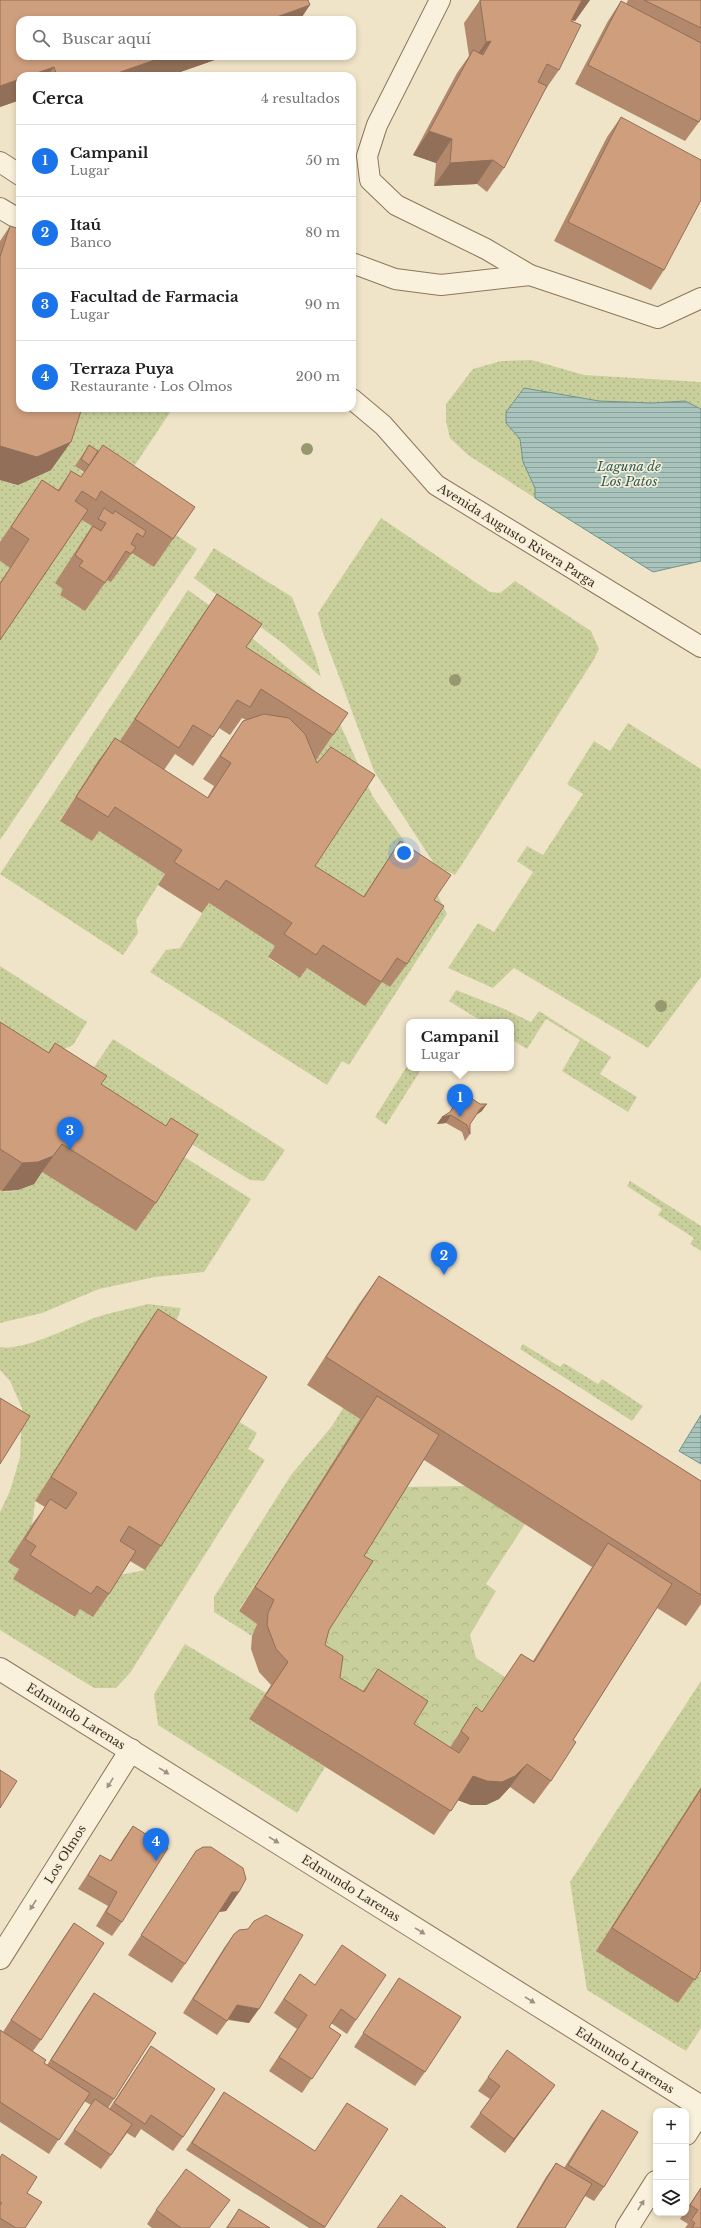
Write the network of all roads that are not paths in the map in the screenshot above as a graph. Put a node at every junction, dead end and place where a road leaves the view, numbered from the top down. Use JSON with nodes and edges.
{"nodes":[{"id":1,"x":440,"y":0,"type":"edge"},
{"id":2,"x":0,"y":162,"type":"edge"},
{"id":3,"x":16,"y":172,"type":"edge"},
{"id":4,"x":0,"y":208,"type":"edge"},
{"id":5,"x":16,"y":218,"type":"edge"},
{"id":6,"x":356,"y":264,"type":"edge"},
{"id":7,"x":530,"y":275,"type":"junction"},
{"id":8,"x":701,"y":298,"type":"edge"},
{"id":9,"x":356,"y":402,"type":"edge"},
{"id":10,"x":701,"y":647,"type":"edge"},
{"id":11,"x":0,"y":1669,"type":"edge"},
{"id":12,"x":131,"y":1750,"type":"junction"},
{"id":13,"x":0,"y":1958,"type":"edge"},
{"id":14,"x":701,"y":2108,"type":"edge"},
{"id":15,"x":689,"y":2129,"type":"edge"},
{"id":16,"x":653,"y":2187,"type":"edge"},
{"id":17,"x":627,"y":2228,"type":"edge"}],
"edges":[{"from":1,"to":7,"type":"lane"},
{"from":2,"to":3,"type":"lane"},
{"from":4,"to":5,"type":"lane"},
{"from":6,"to":7,"type":"lane"},
{"from":7,"to":8,"type":"lane"},
{"from":9,"to":10,"type":"lane","name":"Avenida Augusto Rivera Parga"},
{"from":11,"to":12,"type":"street","name":"Edmundo Larenas"},
{"from":12,"to":13,"type":"street","name":"Los Olmos","one_way":true},
{"from":12,"to":14,"type":"street","name":"Edmundo Larenas","one_way":true},
{"from":14,"to":15,"type":"street"},
{"from":17,"to":16,"type":"street","one_way":true}]}
